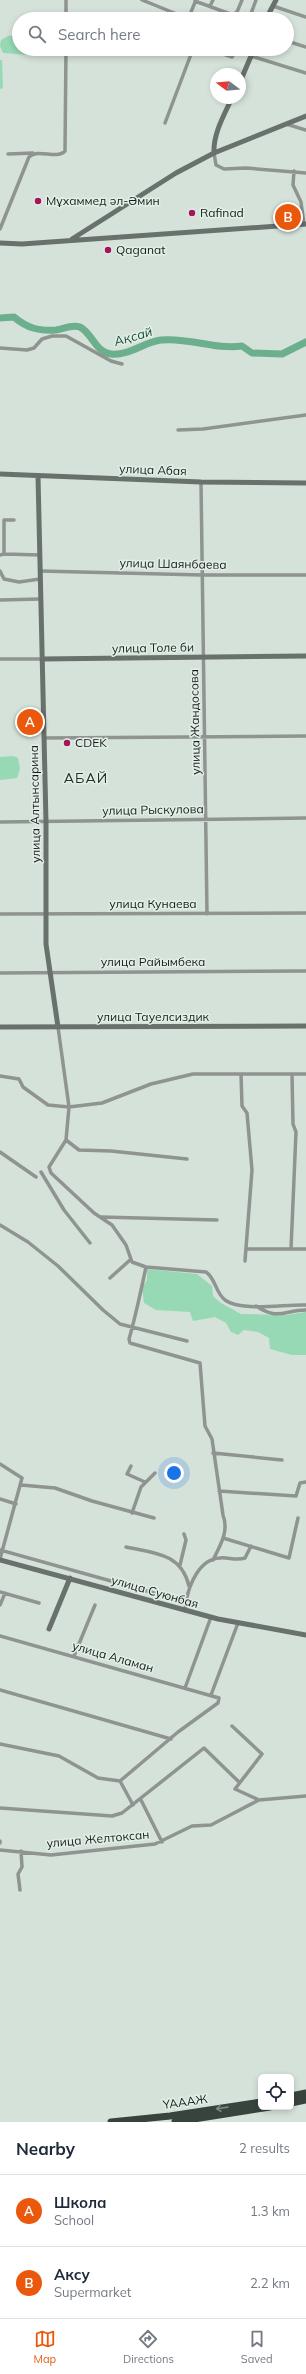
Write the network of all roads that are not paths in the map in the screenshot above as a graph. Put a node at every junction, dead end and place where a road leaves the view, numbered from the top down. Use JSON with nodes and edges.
{"nodes":[{"id":1,"x":66,"y":0,"type":"edge"},
{"id":2,"x":142,"y":0,"type":"edge"},
{"id":3,"x":196,"y":0,"type":"edge"},
{"id":4,"x":213,"y":0,"type":"edge"},
{"id":5,"x":241,"y":0,"type":"edge"},
{"id":6,"x":256,"y":0,"type":"edge"},
{"id":7,"x":276,"y":0,"type":"edge"},
{"id":8,"x":210,"y":6,"type":"junction"},
{"id":9,"x":273,"y":6,"type":"junction"},
{"id":10,"x":66,"y":12,"type":"edge"},
{"id":11,"x":172,"y":12,"type":"edge"},
{"id":12,"x":192,"y":12,"type":"edge"},
{"id":13,"x":226,"y":12,"type":"edge"},
{"id":14,"x":237,"y":12,"type":"edge"},
{"id":15,"x":252,"y":12,"type":"edge"},
{"id":16,"x":270,"y":12,"type":"edge"},
{"id":17,"x":291,"y":12,"type":"edge"},
{"id":18,"x":294,"y":13,"type":"edge"},
{"id":19,"x":306,"y":17,"type":"edge"},
{"id":20,"x":294,"y":43,"type":"edge"},
{"id":21,"x":306,"y":47,"type":"edge"},
{"id":22,"x":66,"y":56,"type":"edge"},
{"id":23,"x":190,"y":56,"type":"edge"},
{"id":24,"x":251,"y":56,"type":"joint"},
{"id":25,"x":246,"y":68,"type":"edge"},
{"id":26,"x":306,"y":72,"type":"edge"},
{"id":27,"x":229,"y":104,"type":"edge"},
{"id":28,"x":306,"y":116,"type":"edge"},
{"id":29,"x":165,"y":123,"type":"dead end"},
{"id":30,"x":286,"y":124,"type":"junction"},
{"id":31,"x":306,"y":130,"type":"edge"},
{"id":32,"x":34,"y":153,"type":"junction"},
{"id":33,"x":214,"y":153,"type":"junction"},
{"id":34,"x":8,"y":154,"type":"dead end"},
{"id":35,"x":294,"y":171,"type":"junction"},
{"id":36,"x":306,"y":173,"type":"edge"},
{"id":37,"x":305,"y":225,"type":"edge"},
{"id":38,"x":0,"y":229,"type":"edge"},
{"id":39,"x":71,"y":240,"type":"junction"},
{"id":40,"x":0,"y":243,"type":"edge"},
{"id":41,"x":0,"y":348,"type":"edge"},
{"id":42,"x":122,"y":364,"type":"dead end"},
{"id":43,"x":306,"y":415,"type":"edge"},
{"id":44,"x":178,"y":430,"type":"dead end"},
{"id":45,"x":0,"y":474,"type":"edge"},
{"id":46,"x":38,"y":476,"type":"junction"},
{"id":47,"x":201,"y":482,"type":"junction"},
{"id":48,"x":306,"y":483,"type":"edge"},
{"id":49,"x":14,"y":520,"type":"dead end"},
{"id":50,"x":2,"y":555,"type":"edge"},
{"id":51,"x":40,"y":555,"type":"junction"},
{"id":52,"x":0,"y":571,"type":"edge"},
{"id":53,"x":40,"y":571,"type":"junction"},
{"id":54,"x":202,"y":575,"type":"junction"},
{"id":55,"x":306,"y":575,"type":"edge"},
{"id":56,"x":40,"y":579,"type":"junction"},
{"id":57,"x":40,"y":599,"type":"junction"},
{"id":58,"x":0,"y":600,"type":"edge"},
{"id":59,"x":306,"y":656,"type":"edge"},
{"id":60,"x":203,"y":657,"type":"junction"},
{"id":61,"x":0,"y":658,"type":"edge"},
{"id":62,"x":42,"y":659,"type":"junction"},
{"id":63,"x":306,"y":736,"type":"edge"},
{"id":64,"x":206,"y":737,"type":"junction"},
{"id":65,"x":44,"y":738,"type":"junction"},
{"id":66,"x":306,"y":818,"type":"edge"},
{"id":67,"x":206,"y":819,"type":"junction"},
{"id":68,"x":0,"y":822,"type":"edge"},
{"id":69,"x":46,"y":822,"type":"junction"},
{"id":70,"x":306,"y":913,"type":"edge"},
{"id":71,"x":0,"y":914,"type":"edge"},
{"id":72,"x":46,"y":914,"type":"junction"},
{"id":73,"x":207,"y":914,"type":"junction"},
{"id":74,"x":306,"y":971,"type":"edge"},
{"id":75,"x":0,"y":973,"type":"edge"},
{"id":76,"x":49,"y":973,"type":"junction"},
{"id":77,"x":306,"y":1026,"type":"edge"},
{"id":78,"x":0,"y":1027,"type":"edge"},
{"id":79,"x":58,"y":1027,"type":"junction"},
{"id":80,"x":241,"y":1074,"type":"junction"},
{"id":81,"x":292,"y":1074,"type":"junction"},
{"id":82,"x":306,"y":1074,"type":"edge"},
{"id":83,"x":0,"y":1076,"type":"edge"},
{"id":84,"x":69,"y":1107,"type":"junction"},
{"id":85,"x":66,"y":1140,"type":"junction"},
{"id":86,"x":0,"y":1152,"type":"edge"},
{"id":87,"x":187,"y":1159,"type":"dead end"},
{"id":88,"x":41,"y":1172,"type":"dead end"},
{"id":89,"x":36,"y":1177,"type":"dead end"},
{"id":90,"x":101,"y":1217,"type":"junction"},
{"id":91,"x":217,"y":1220,"type":"dead end"},
{"id":92,"x":0,"y":1225,"type":"edge"},
{"id":93,"x":90,"y":1243,"type":"dead end"},
{"id":94,"x":246,"y":1249,"type":"junction"},
{"id":95,"x":291,"y":1249,"type":"junction"},
{"id":96,"x":306,"y":1249,"type":"edge"},
{"id":97,"x":130,"y":1260,"type":"junction"},
{"id":98,"x":245,"y":1261,"type":"dead end"},
{"id":99,"x":146,"y":1267,"type":"junction"},
{"id":100,"x":110,"y":1278,"type":"dead end"},
{"id":101,"x":306,"y":1305,"type":"edge"},
{"id":102,"x":256,"y":1306,"type":"junction"},
{"id":103,"x":306,"y":1310,"type":"edge"},
{"id":104,"x":132,"y":1327,"type":"junction"},
{"id":105,"x":188,"y":1340,"type":"dead end"},
{"id":106,"x":213,"y":1452,"type":"junction"},
{"id":107,"x":282,"y":1460,"type":"dead end"},
{"id":108,"x":0,"y":1464,"type":"edge"},
{"id":109,"x":131,"y":1466,"type":"dead end"},
{"id":110,"x":155,"y":1473,"type":"dead end"},
{"id":111,"x":145,"y":1482,"type":"junction"},
{"id":112,"x":306,"y":1482,"type":"edge"},
{"id":113,"x":21,"y":1485,"type":"junction"},
{"id":114,"x":219,"y":1491,"type":"junction"},
{"id":115,"x":0,"y":1499,"type":"edge"},
{"id":116,"x":16,"y":1504,"type":"junction"},
{"id":117,"x":132,"y":1512,"type":"junction"},
{"id":118,"x":154,"y":1518,"type":"dead end"},
{"id":119,"x":298,"y":1518,"type":"dead end"},
{"id":120,"x":184,"y":1534,"type":"dead end"},
{"id":121,"x":223,"y":1538,"type":"junction"},
{"id":122,"x":251,"y":1546,"type":"junction"},
{"id":123,"x":126,"y":1547,"type":"dead end"},
{"id":124,"x":1,"y":1551,"type":"edge"},
{"id":125,"x":0,"y":1559,"type":"edge"},
{"id":126,"x":213,"y":1560,"type":"junction"},
{"id":127,"x":180,"y":1565,"type":"junction"},
{"id":128,"x":70,"y":1578,"type":"junction"},
{"id":129,"x":189,"y":1586,"type":"junction"},
{"id":130,"x":0,"y":1592,"type":"edge"},
{"id":131,"x":5,"y":1593,"type":"junction"},
{"id":132,"x":186,"y":1602,"type":"junction"},
{"id":133,"x":39,"y":1603,"type":"dead end"},
{"id":134,"x":0,"y":1605,"type":"edge"},
{"id":135,"x":95,"y":1605,"type":"dead end"},
{"id":136,"x":184,"y":1611,"type":"junction"},
{"id":137,"x":211,"y":1617,"type":"junction"},
{"id":138,"x":238,"y":1623,"type":"junction"},
{"id":139,"x":49,"y":1629,"type":"dead end"},
{"id":140,"x":306,"y":1635,"type":"edge"},
{"id":141,"x":0,"y":1636,"type":"edge"},
{"id":142,"x":74,"y":1656,"type":"junction"},
{"id":143,"x":185,"y":1688,"type":"junction"},
{"id":144,"x":0,"y":1690,"type":"edge"},
{"id":145,"x":211,"y":1696,"type":"junction"},
{"id":146,"x":232,"y":1726,"type":"dead end"},
{"id":147,"x":171,"y":1739,"type":"junction"},
{"id":148,"x":0,"y":1744,"type":"edge"},
{"id":149,"x":120,"y":1781,"type":"junction"},
{"id":150,"x":239,"y":1782,"type":"junction"},
{"id":151,"x":306,"y":1796,"type":"edge"},
{"id":152,"x":141,"y":1800,"type":"junction"},
{"id":153,"x":259,"y":1800,"type":"junction"},
{"id":154,"x":133,"y":1805,"type":"junction"},
{"id":155,"x":0,"y":1808,"type":"edge"},
{"id":156,"x":162,"y":1842,"type":"junction"},
{"id":157,"x":0,"y":1850,"type":"edge"},
{"id":158,"x":21,"y":1852,"type":"junction"},
{"id":159,"x":20,"y":1890,"type":"dead end"},
{"id":160,"x":306,"y":2093,"type":"edge"},
{"id":161,"x":294,"y":2095,"type":"edge"},
{"id":162,"x":306,"y":2100,"type":"edge"},
{"id":163,"x":258,"y":2102,"type":"edge"},
{"id":164,"x":294,"y":2102,"type":"edge"},
{"id":165,"x":258,"y":2109,"type":"edge"},
{"id":166,"x":111,"y":2122,"type":"edge"},
{"id":167,"x":175,"y":2122,"type":"edge"}],
"edges":[{"from":1,"to":10,"type":"street"},
{"from":2,"to":11,"type":"street"},
{"from":3,"to":8,"type":"street"},
{"from":3,"to":12,"type":"street"},
{"from":4,"to":8,"type":"street"},
{"from":5,"to":14,"type":"street"},
{"from":6,"to":15,"type":"street"},
{"from":7,"to":9,"type":"street"},
{"from":8,"to":13,"type":"street"},
{"from":9,"to":16,"type":"street"},
{"from":9,"to":17,"type":"street"},
{"from":18,"to":19,"type":"street"},
{"from":20,"to":21,"type":"street"},
{"from":22,"to":32,"type":"street"},
{"from":23,"to":29,"type":"street"},
{"from":24,"to":25,"type":"street"},
{"from":24,"to":26,"type":"street"},
{"from":27,"to":33,"type":"street"},
{"from":28,"to":30,"type":"street"},
{"from":30,"to":31,"type":"street"},
{"from":30,"to":33,"type":"street"},
{"from":32,"to":34,"type":"street"},
{"from":32,"to":38,"type":"street"},
{"from":33,"to":35,"type":"street"},
{"from":33,"to":39,"type":"street"},
{"from":35,"to":36,"type":"street"},
{"from":35,"to":37,"type":"street"},
{"from":37,"to":39,"type":"street"},
{"from":39,"to":40,"type":"street"},
{"from":41,"to":42,"type":"street"},
{"from":43,"to":44,"type":"street"},
{"from":45,"to":46,"type":"street","name":"улица Абая"},
{"from":46,"to":47,"type":"street","name":"улица Абая"},
{"from":46,"to":51,"type":"street","name":"улица Алтынсарина"},
{"from":47,"to":48,"type":"street","name":"улица Абая"},
{"from":47,"to":54,"type":"street","name":"улица Жандосова"},
{"from":49,"to":50,"type":"street"},
{"from":50,"to":51,"type":"street"},
{"from":51,"to":53,"type":"street","name":"улица Алтынсарина"},
{"from":52,"to":56,"type":"street"},
{"from":53,"to":54,"type":"street","name":"улица Шаянбаева"},
{"from":53,"to":56,"type":"street","name":"улица Алтынсарина"},
{"from":54,"to":55,"type":"street","name":"улица Шаянбаева"},
{"from":54,"to":60,"type":"street","name":"улица Жандосова"},
{"from":56,"to":57,"type":"street","name":"улица Алтынсарина"},
{"from":57,"to":58,"type":"street"},
{"from":57,"to":62,"type":"street","name":"улица Алтынсарина"},
{"from":59,"to":60,"type":"street","name":"улица Толе би"},
{"from":60,"to":62,"type":"street","name":"улица Толе би"},
{"from":60,"to":64,"type":"street","name":"улица Жандосова"},
{"from":61,"to":62,"type":"street","name":"улица Толе би"},
{"from":62,"to":65,"type":"street","name":"улица Алтынсарина"},
{"from":63,"to":64,"type":"street"},
{"from":64,"to":65,"type":"street"},
{"from":64,"to":67,"type":"street","name":"улица Жандосова"},
{"from":65,"to":69,"type":"street","name":"улица Алтынсарина"},
{"from":66,"to":67,"type":"street","name":"улица Рыскулова"},
{"from":67,"to":69,"type":"street","name":"улица Рыскулова"},
{"from":67,"to":73,"type":"street","name":"улица Жандосова"},
{"from":68,"to":69,"type":"street","name":"улица Рыскулова"},
{"from":69,"to":72,"type":"street","name":"улица Алтынсарина"},
{"from":70,"to":73,"type":"street","name":"улица Кунаева"},
{"from":71,"to":72,"type":"street","name":"улица Кунаева"},
{"from":72,"to":73,"type":"street","name":"улица Кунаева"},
{"from":72,"to":76,"type":"street","name":"улица Алтынсарина"},
{"from":74,"to":76,"type":"street","name":"улица Райымбека"},
{"from":75,"to":76,"type":"street","name":"улица Райымбека"},
{"from":76,"to":79,"type":"street","name":"улица Алтынсарина"},
{"from":77,"to":79,"type":"street","name":"улица Тауелсиздик"},
{"from":78,"to":79,"type":"street","name":"улица Тауелсиздик"},
{"from":79,"to":84,"type":"street","name":"улица Алтынсарина"},
{"from":80,"to":81,"type":"street"},
{"from":80,"to":84,"type":"street"},
{"from":80,"to":94,"type":"street"},
{"from":81,"to":82,"type":"street"},
{"from":81,"to":95,"type":"street"},
{"from":83,"to":84,"type":"street"},
{"from":84,"to":85,"type":"street","name":"улица Алтынсарина"},
{"from":85,"to":87,"type":"street"},
{"from":85,"to":90,"type":"street"},
{"from":86,"to":89,"type":"street"},
{"from":88,"to":93,"type":"street"},
{"from":90,"to":91,"type":"street"},
{"from":90,"to":97,"type":"street"},
{"from":92,"to":104,"type":"street"},
{"from":94,"to":95,"type":"street"},
{"from":94,"to":98,"type":"street"},
{"from":95,"to":96,"type":"street"},
{"from":97,"to":99,"type":"street"},
{"from":97,"to":100,"type":"street"},
{"from":99,"to":102,"type":"street"},
{"from":99,"to":104,"type":"street"},
{"from":101,"to":102,"type":"street"},
{"from":102,"to":103,"type":"street"},
{"from":104,"to":105,"type":"street"},
{"from":104,"to":106,"type":"street"},
{"from":106,"to":107,"type":"street"},
{"from":106,"to":114,"type":"street"},
{"from":108,"to":113,"type":"street"},
{"from":109,"to":111,"type":"street"},
{"from":110,"to":111,"type":"street"},
{"from":111,"to":117,"type":"street"},
{"from":112,"to":114,"type":"street"},
{"from":113,"to":116,"type":"street"},
{"from":113,"to":117,"type":"street"},
{"from":114,"to":121,"type":"street"},
{"from":115,"to":116,"type":"street"},
{"from":116,"to":124,"type":"street"},
{"from":117,"to":118,"type":"street"},
{"from":119,"to":122,"type":"street"},
{"from":120,"to":127,"type":"street"},
{"from":121,"to":122,"type":"street"},
{"from":121,"to":126,"type":"street"},
{"from":122,"to":126,"type":"street"},
{"from":123,"to":127,"type":"street"},
{"from":124,"to":125,"type":"street"},
{"from":124,"to":132,"type":"street"},
{"from":125,"to":128,"type":"street","name":"улица Суюнбая"},
{"from":126,"to":129,"type":"street"},
{"from":127,"to":129,"type":"street"},
{"from":128,"to":136,"type":"street","name":"улица Суюнбая"},
{"from":128,"to":139,"type":"street"},
{"from":129,"to":132,"type":"street"},
{"from":130,"to":131,"type":"street"},
{"from":131,"to":133,"type":"street"},
{"from":131,"to":134,"type":"street"},
{"from":132,"to":136,"type":"street"},
{"from":135,"to":142,"type":"street"},
{"from":136,"to":137,"type":"street","name":"улица Суюнбая"},
{"from":137,"to":138,"type":"street","name":"улица Суюнбая"},
{"from":137,"to":143,"type":"street"},
{"from":138,"to":140,"type":"street","name":"улица Суюнбая"},
{"from":138,"to":145,"type":"street"},
{"from":141,"to":142,"type":"street","name":"улица Аламан"},
{"from":142,"to":143,"type":"street","name":"улица Аламан"},
{"from":143,"to":145,"type":"street","name":"улица Аламан"},
{"from":144,"to":147,"type":"street"},
{"from":145,"to":147,"type":"street","name":"улица Аламан"},
{"from":146,"to":150,"type":"street"},
{"from":147,"to":149,"type":"street"},
{"from":148,"to":149,"type":"street"},
{"from":149,"to":154,"type":"street"},
{"from":150,"to":152,"type":"street"},
{"from":150,"to":153,"type":"street"},
{"from":151,"to":153,"type":"street","name":"улица Желтоксан"},
{"from":152,"to":154,"type":"street"},
{"from":152,"to":156,"type":"street"},
{"from":153,"to":156,"type":"street","name":"улица Желтоксан"},
{"from":154,"to":155,"type":"street"},
{"from":156,"to":158,"type":"street","name":"улица Желтоксан"},
{"from":157,"to":158,"type":"street","name":"улица Желтоксан"},
{"from":158,"to":159,"type":"street"},
{"from":160,"to":161,"type":"highway"},
{"from":162,"to":164,"type":"highway"},
{"from":163,"to":166,"type":"highway","name":"ҮАААЖ","one_way":true},
{"from":165,"to":167,"type":"highway","name":"ҮАААЖ"}]}
